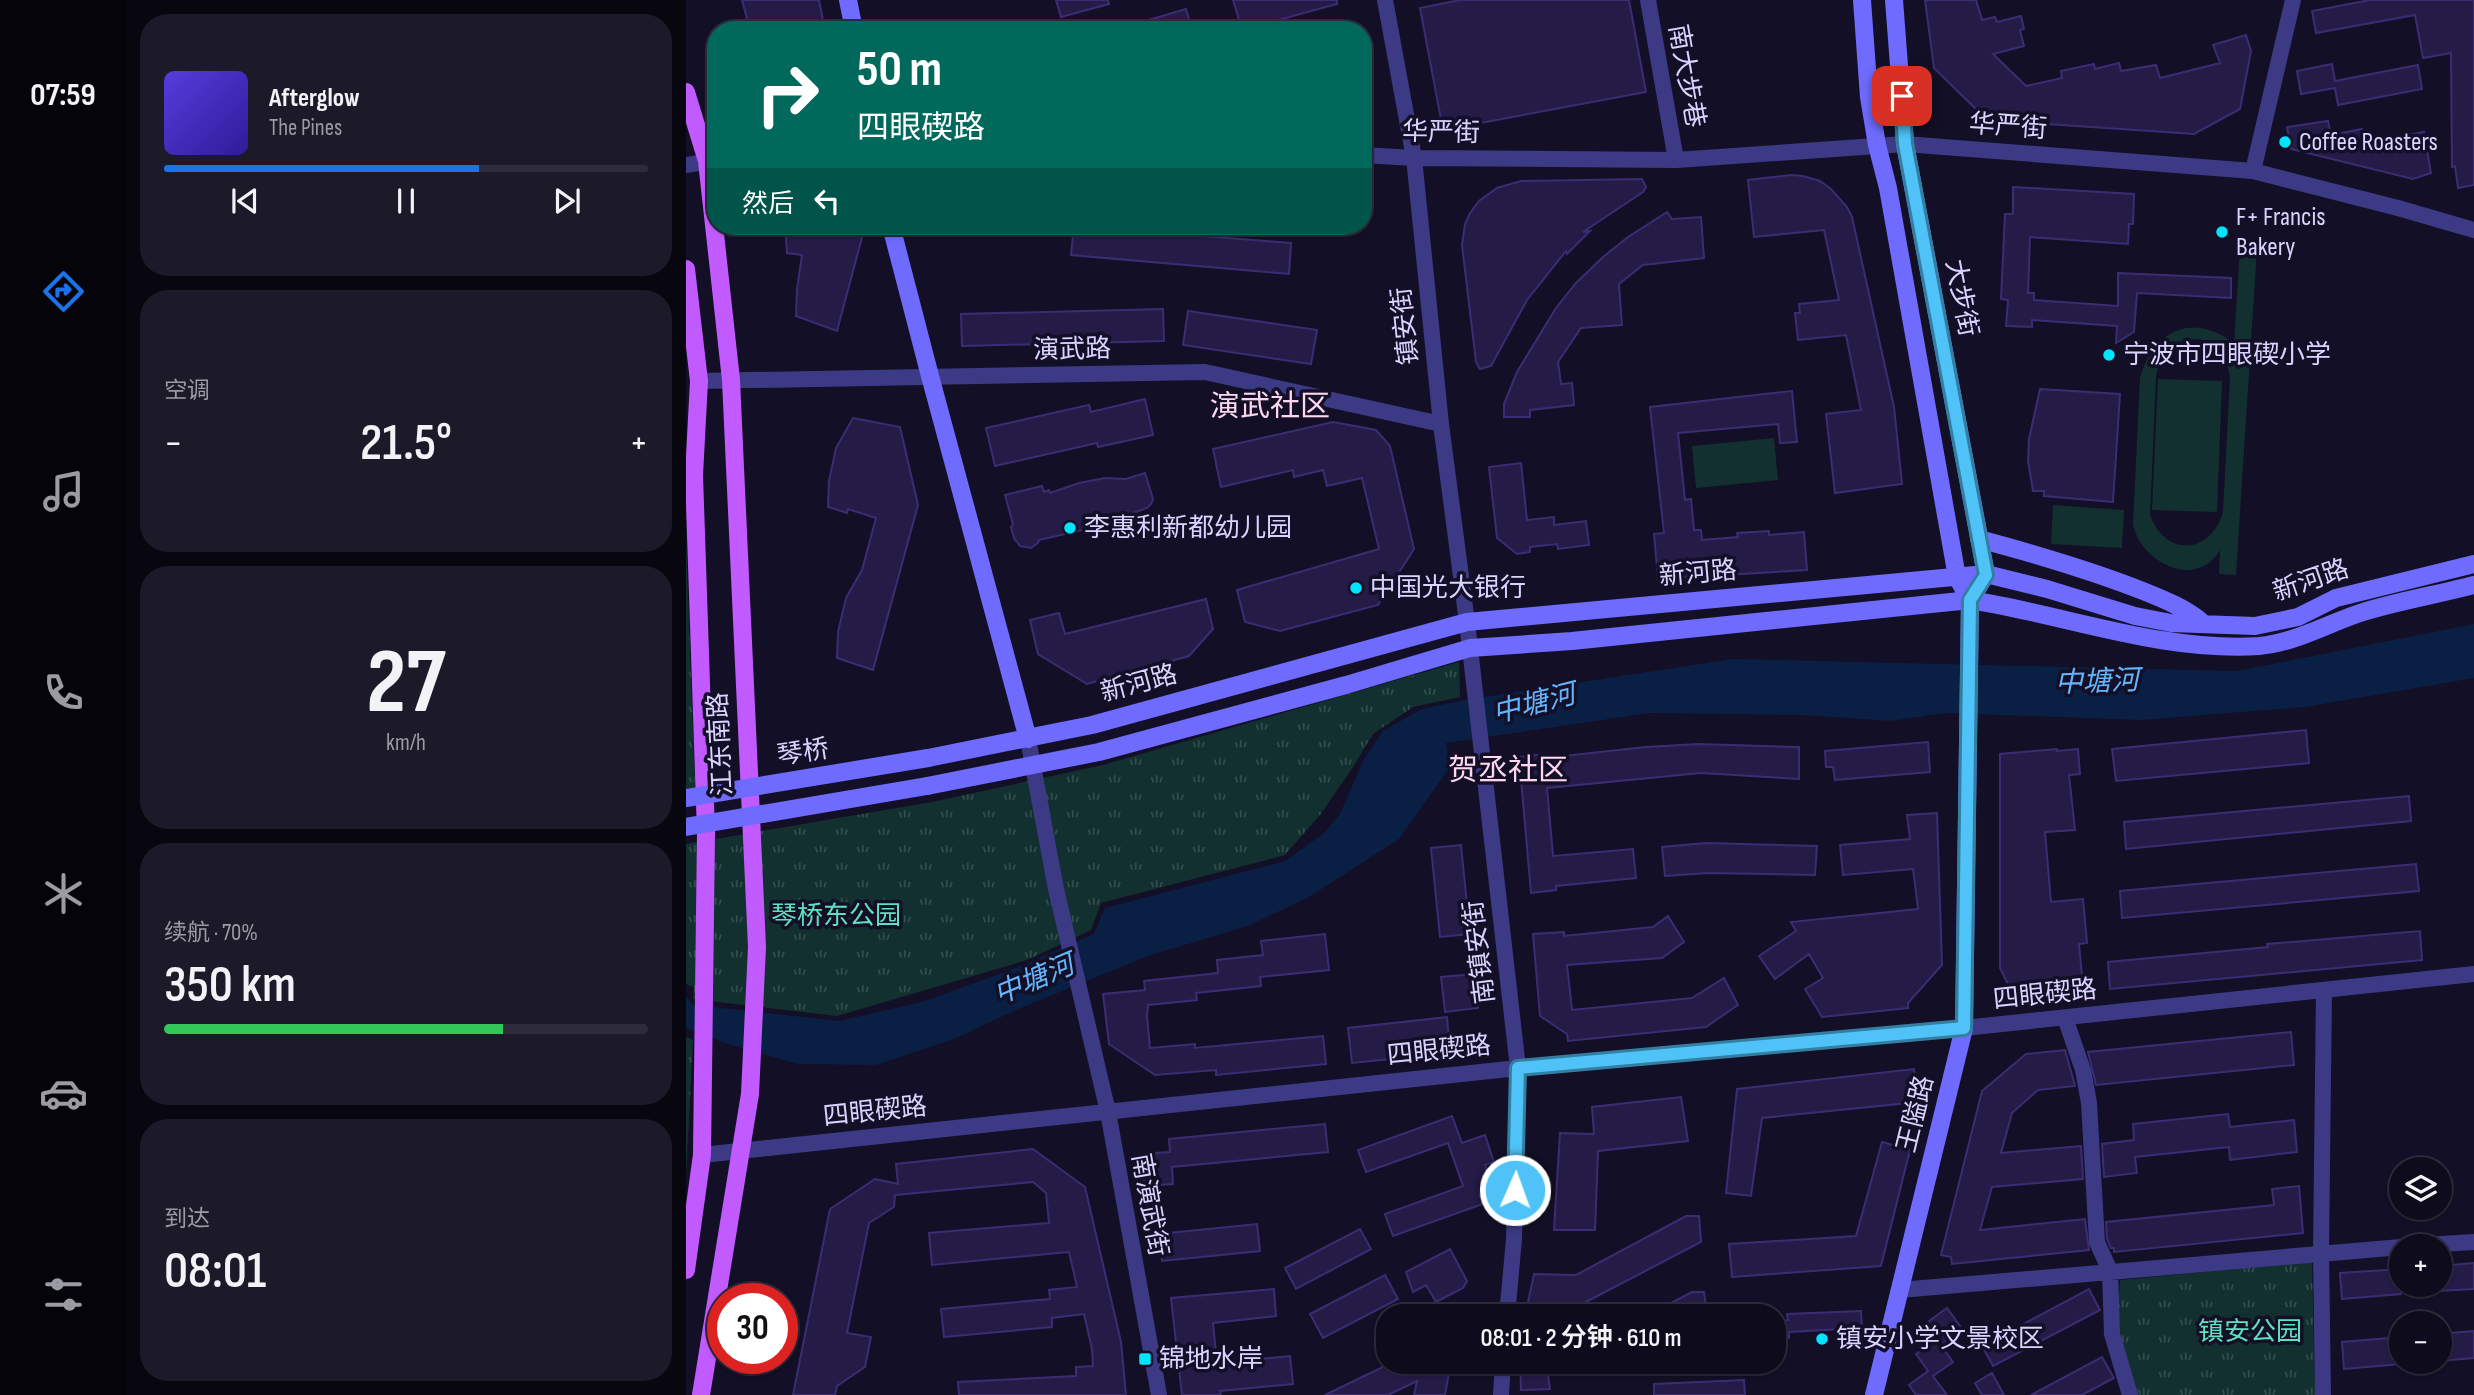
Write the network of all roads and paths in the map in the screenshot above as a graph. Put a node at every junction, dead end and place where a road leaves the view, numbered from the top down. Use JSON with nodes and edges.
{"nodes":[{"id":1,"x":848,"y":0,"type":"edge"},
{"id":2,"x":1385,"y":0,"type":"edge"},
{"id":3,"x":1648,"y":0,"type":"edge"},
{"id":4,"x":1862,"y":0,"type":"edge"},
{"id":5,"x":1894,"y":0,"type":"edge"},
{"id":6,"x":2293,"y":0,"type":"edge"},
{"id":7,"x":852,"y":21,"type":"edge"},
{"id":8,"x":686,"y":92,"type":"edge"},
{"id":9,"x":1905,"y":144,"type":"junction"},
{"id":10,"x":1877,"y":145,"type":"junction"},
{"id":11,"x":707,"y":150,"type":"edge"},
{"id":12,"x":1372,"y":156,"type":"edge"},
{"id":13,"x":1414,"y":159,"type":"junction"},
{"id":14,"x":1676,"y":160,"type":"junction"},
{"id":15,"x":707,"y":162,"type":"edge"},
{"id":16,"x":686,"y":165,"type":"edge"},
{"id":17,"x":2253,"y":171,"type":"junction"},
{"id":18,"x":2474,"y":230,"type":"edge"},
{"id":19,"x":718,"y":235,"type":"edge"},
{"id":20,"x":893,"y":235,"type":"edge"},
{"id":21,"x":686,"y":269,"type":"edge"},
{"id":22,"x":930,"y":376,"type":"junction"},
{"id":23,"x":731,"y":380,"type":"junction"},
{"id":24,"x":699,"y":381,"type":"junction"},
{"id":25,"x":1441,"y":424,"type":"junction"},
{"id":26,"x":1979,"y":539,"type":"junction"},
{"id":27,"x":2474,"y":564,"type":"edge"},
{"id":28,"x":1986,"y":575,"type":"junction"},
{"id":29,"x":1957,"y":577,"type":"junction"},
{"id":30,"x":2474,"y":585,"type":"edge"},
{"id":31,"x":1970,"y":600,"type":"junction"},
{"id":32,"x":1467,"y":621,"type":"junction"},
{"id":33,"x":2205,"y":624,"type":"junction"},
{"id":34,"x":1470,"y":648,"type":"junction"},
{"id":35,"x":1028,"y":738,"type":"junction"},
{"id":36,"x":928,"y":758,"type":"joint"},
{"id":37,"x":1033,"y":765,"type":"junction"},
{"id":38,"x":927,"y":786,"type":"joint"},
{"id":39,"x":686,"y":799,"type":"edge"},
{"id":40,"x":686,"y":827,"type":"edge"},
{"id":41,"x":2474,"y":974,"type":"edge"},
{"id":42,"x":2325,"y":990,"type":"junction"},
{"id":43,"x":2065,"y":1018,"type":"junction"},
{"id":44,"x":1964,"y":1028,"type":"junction"},
{"id":45,"x":1518,"y":1068,"type":"junction"},
{"id":46,"x":1108,"y":1112,"type":"junction"},
{"id":47,"x":741,"y":1151,"type":"junction"},
{"id":48,"x":702,"y":1155,"type":"junction"},
{"id":49,"x":2474,"y":1242,"type":"edge"},
{"id":50,"x":2452,"y":1243,"type":"edge"},
{"id":51,"x":2389,"y":1248,"type":"edge"},
{"id":52,"x":2321,"y":1252,"type":"junction"},
{"id":53,"x":686,"y":1270,"type":"edge"},
{"id":54,"x":2110,"y":1271,"type":"junction"},
{"id":55,"x":1900,"y":1290,"type":"junction"},
{"id":56,"x":1508,"y":1304,"type":"edge"},
{"id":57,"x":1502,"y":1374,"type":"edge"},
{"id":58,"x":701,"y":1395,"type":"edge"},
{"id":59,"x":1159,"y":1395,"type":"edge"},
{"id":60,"x":1501,"y":1395,"type":"edge"},
{"id":61,"x":1874,"y":1395,"type":"edge"},
{"id":62,"x":2130,"y":1395,"type":"edge"},
{"id":63,"x":2323,"y":1395,"type":"edge"}],
"edges":[{"from":1,"to":7,"type":"main road"},
{"from":2,"to":13,"type":"street","name":"镇安街"},
{"from":3,"to":14,"type":"street","name":"南大步巷"},
{"from":4,"to":10,"type":"main road","name":"大步街"},
{"from":5,"to":9,"type":"main road","name":"大步街"},
{"from":6,"to":17,"type":"street"},
{"from":8,"to":11,"type":"main road","name":"江东南路"},
{"from":9,"to":10,"type":"street","name":"华严街"},
{"from":9,"to":17,"type":"street","name":"华严街"},
{"from":9,"to":26,"type":"main road","name":"大步街"},
{"from":10,"to":14,"type":"street","name":"华严街"},
{"from":10,"to":29,"type":"main road","name":"大步街"},
{"from":12,"to":13,"type":"street","name":"华严街"},
{"from":13,"to":14,"type":"street","name":"华严街"},
{"from":13,"to":25,"type":"street","name":"镇安街"},
{"from":15,"to":16,"type":"street"},
{"from":17,"to":18,"type":"street","name":"华严街"},
{"from":19,"to":23,"type":"main road","name":"江东南路"},
{"from":20,"to":22,"type":"main road"},
{"from":21,"to":24,"type":"main road","name":"江东南路"},
{"from":22,"to":23,"type":"street","name":"演武路"},
{"from":22,"to":25,"type":"street","name":"演武路"},
{"from":22,"to":35,"type":"main road"},
{"from":23,"to":24,"type":"street","name":"演武路"},
{"from":23,"to":47,"type":"main road","name":"江东南路"},
{"from":24,"to":48,"type":"main road","name":"江东南路"},
{"from":25,"to":32,"type":"street","name":"镇安街"},
{"from":26,"to":28,"type":"main road","name":"大步街"},
{"from":26,"to":33,"type":"main road"},
{"from":27,"to":33,"type":"main road","name":"新河路"},
{"from":28,"to":29,"type":"main road","name":"新河路"},
{"from":28,"to":31,"type":"main road"},
{"from":28,"to":33,"type":"main road","name":"新河路"},
{"from":29,"to":31,"type":"main road","name":"大步街"},
{"from":29,"to":32,"type":"main road","name":"新河路"},
{"from":30,"to":31,"type":"main road","name":"新河路"},
{"from":31,"to":34,"type":"main road","name":"新河路"},
{"from":31,"to":44,"type":"main road","name":"王隘路"},
{"from":32,"to":34,"type":"street","name":"镇安街"},
{"from":32,"to":35,"type":"main road","name":"新河路"},
{"from":34,"to":37,"type":"main road","name":"新河路"},
{"from":34,"to":45,"type":"street","name":"南镇安街"},
{"from":35,"to":36,"type":"main road","name":"新河路"},
{"from":35,"to":37,"type":"street","name":"南演武街"},
{"from":36,"to":39,"type":"main road","name":"琴桥","bridge":true},
{"from":37,"to":38,"type":"main road","name":"新河路"},
{"from":37,"to":46,"type":"street","name":"南演武街"},
{"from":38,"to":40,"type":"main road","name":"琴桥","bridge":true},
{"from":41,"to":42,"type":"street","name":"四眼碶路"},
{"from":42,"to":43,"type":"street","name":"四眼碶路"},
{"from":42,"to":52,"type":"street"},
{"from":43,"to":44,"type":"street","name":"四眼碶路"},
{"from":43,"to":54,"type":"street"},
{"from":44,"to":45,"type":"street","name":"四眼碶路"},
{"from":44,"to":55,"type":"main road","name":"王隘路"},
{"from":45,"to":46,"type":"street","name":"四眼碶路"},
{"from":45,"to":56,"type":"street","name":"南镇安街"},
{"from":46,"to":47,"type":"street","name":"四眼碶路"},
{"from":46,"to":59,"type":"street","name":"南演武街"},
{"from":47,"to":48,"type":"street","name":"四眼碶路"},
{"from":47,"to":58,"type":"main road","name":"江东南路"},
{"from":48,"to":53,"type":"main road","name":"江东南路"},
{"from":49,"to":50,"type":"street"},
{"from":51,"to":52,"type":"street"},
{"from":52,"to":54,"type":"street"},
{"from":52,"to":63,"type":"street"},
{"from":54,"to":55,"type":"street"},
{"from":54,"to":62,"type":"street"},
{"from":55,"to":61,"type":"main road","name":"王隘路"},
{"from":57,"to":60,"type":"street"}]}
